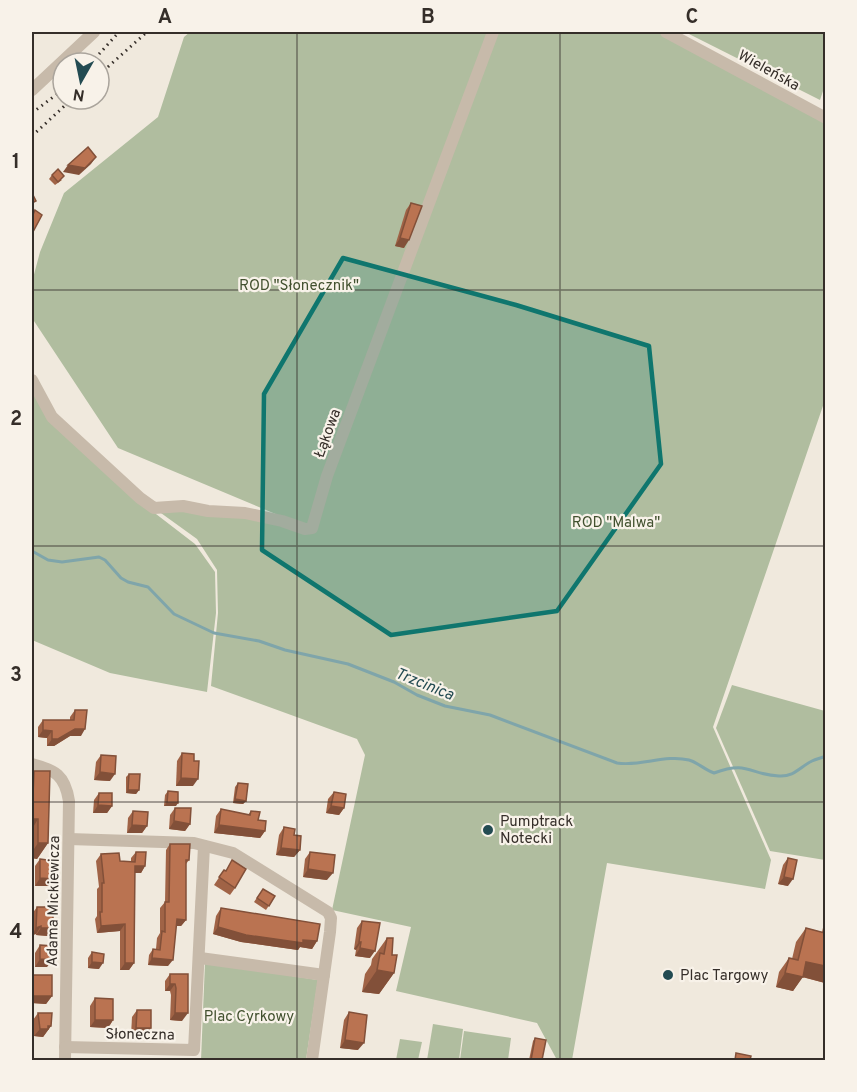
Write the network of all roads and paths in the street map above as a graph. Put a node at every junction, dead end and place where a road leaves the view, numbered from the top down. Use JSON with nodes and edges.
{"nodes":[{"id":1,"x":94,"y":32,"type":"edge"},
{"id":2,"x":493,"y":32,"type":"edge"},
{"id":3,"x":666,"y":32,"type":"edge"},
{"id":4,"x":32,"y":90,"type":"edge"},
{"id":5,"x":825,"y":118,"type":"edge"},
{"id":6,"x":32,"y":380,"type":"edge"},
{"id":7,"x":32,"y":764,"type":"edge"},
{"id":8,"x":69,"y":839,"type":"junction"},
{"id":9,"x":204,"y":846,"type":"junction"},
{"id":10,"x":200,"y":958,"type":"junction"},
{"id":11,"x":324,"y":975,"type":"junction"},
{"id":12,"x":65,"y":1047,"type":"junction"},
{"id":13,"x":65,"y":1060,"type":"edge"},
{"id":14,"x":312,"y":1060,"type":"edge"}],
"edges":[{"from":1,"to":4,"type":"street"},
{"from":2,"to":6,"type":"street","name":"Łąkowa"},
{"from":3,"to":5,"type":"street","name":"Wieleńska"},
{"from":7,"to":8,"type":"street","name":"Adama Mickiewicza"},
{"from":8,"to":9,"type":"street"},
{"from":8,"to":12,"type":"street","name":"Adama Mickiewicza"},
{"from":9,"to":10,"type":"street","name":"Słoneczna"},
{"from":9,"to":11,"type":"street"},
{"from":10,"to":11,"type":"street"},
{"from":10,"to":12,"type":"street","name":"Słoneczna"},
{"from":11,"to":14,"type":"street"},
{"from":12,"to":13,"type":"street","name":"Adama Mickiewicza"}]}
